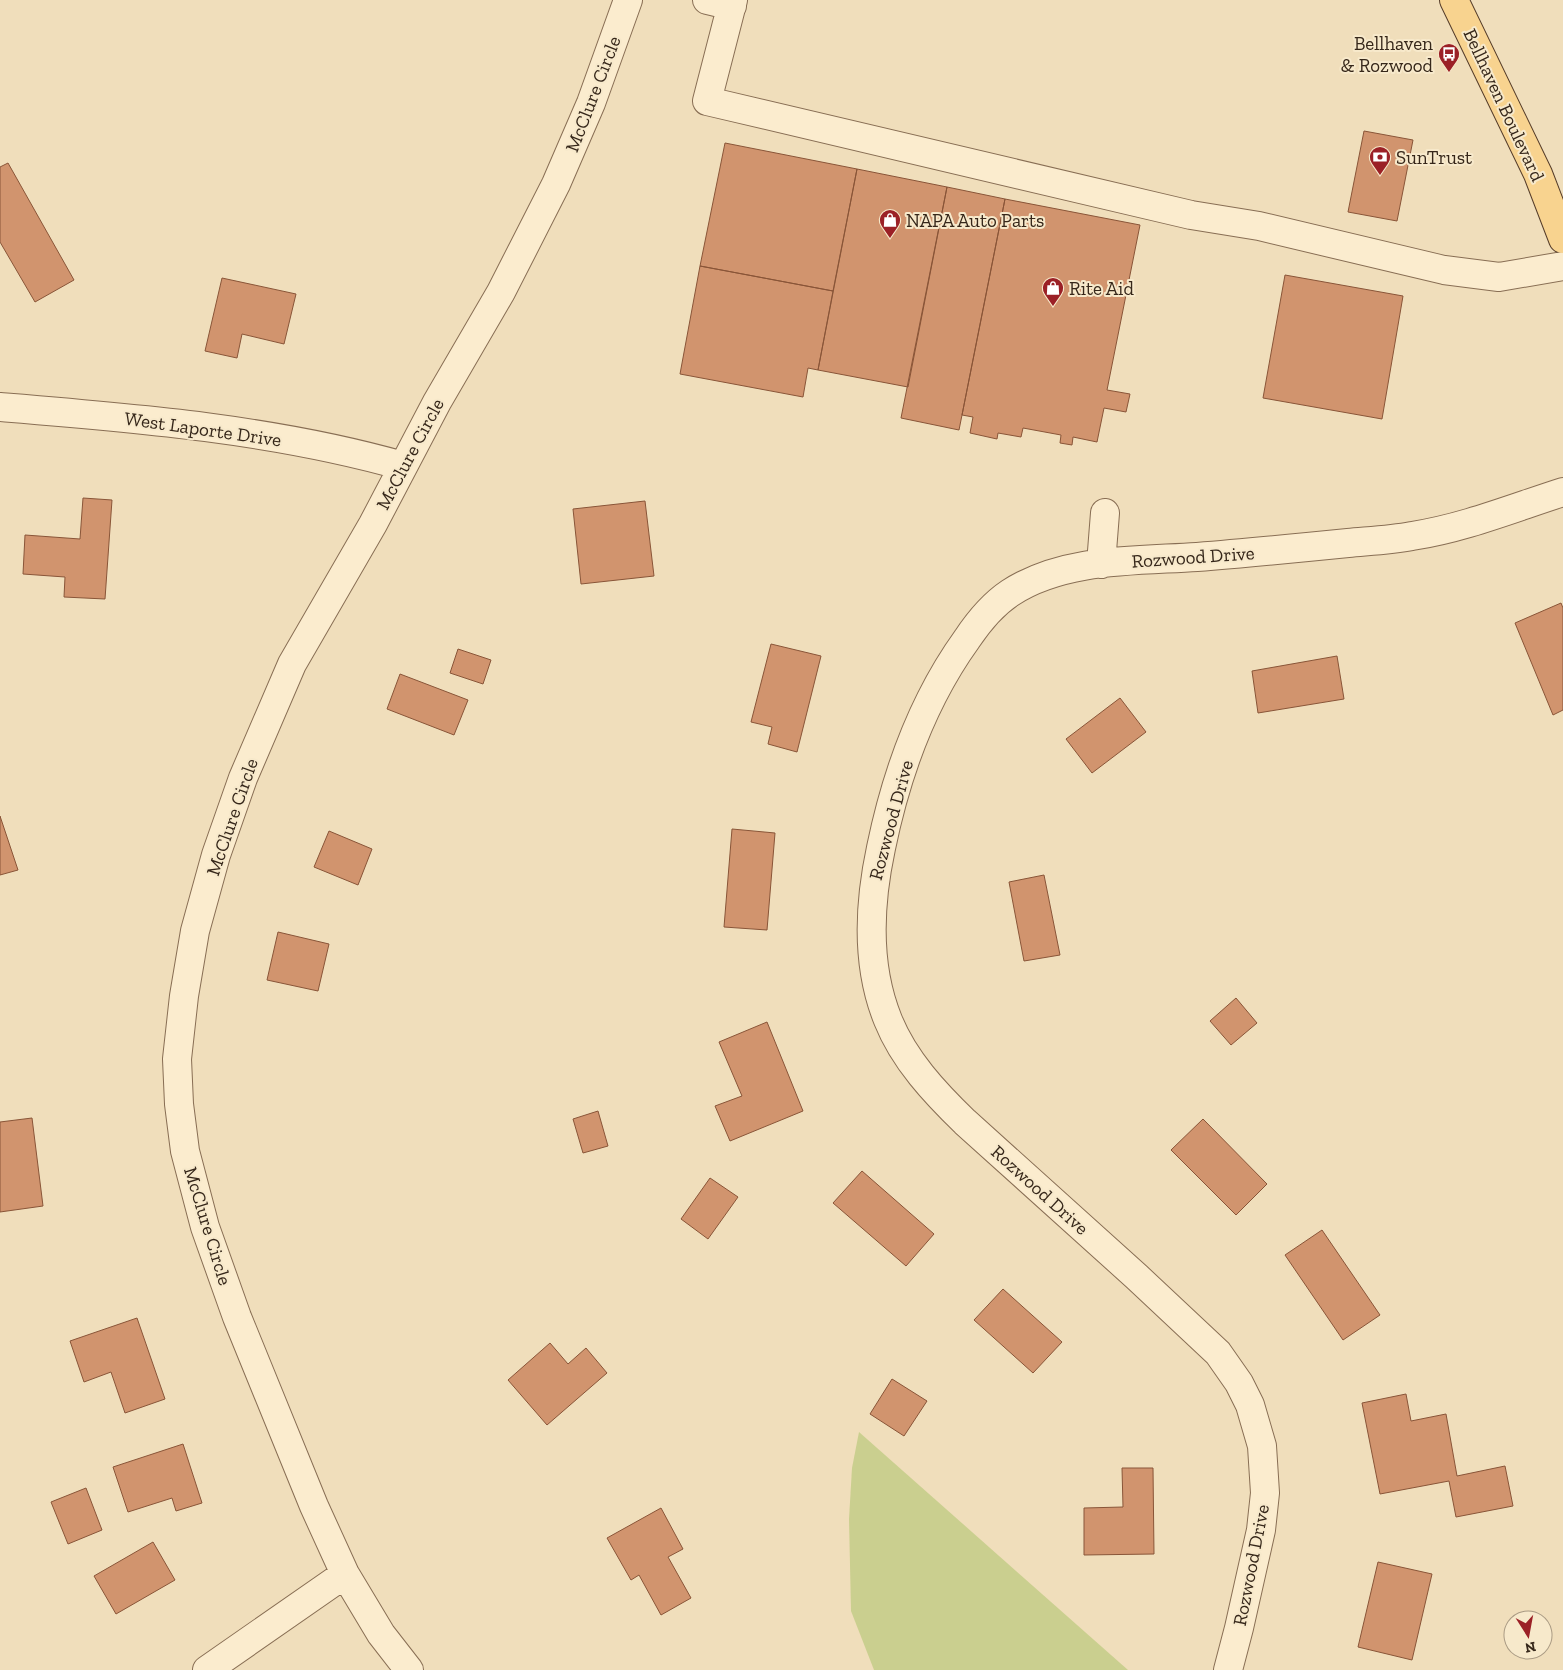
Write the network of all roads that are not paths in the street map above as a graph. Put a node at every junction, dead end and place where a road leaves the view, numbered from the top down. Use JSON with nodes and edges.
{"nodes":[{"id":1,"x":628,"y":0,"type":"edge"},
{"id":2,"x":1454,"y":0,"type":"edge"},
{"id":3,"x":724,"y":2,"type":"edge"},
{"id":4,"x":1563,"y":239,"type":"edge"},
{"id":5,"x":1563,"y":266,"type":"edge"},
{"id":6,"x":0,"y":407,"type":"edge"},
{"id":7,"x":403,"y":466,"type":"junction"},
{"id":8,"x":1563,"y":492,"type":"edge"},
{"id":9,"x":1105,"y":513,"type":"dead end"},
{"id":10,"x":1101,"y":564,"type":"junction"},
{"id":11,"x":345,"y":1574,"type":"junction"},
{"id":12,"x":206,"y":1670,"type":"edge"},
{"id":13,"x":409,"y":1670,"type":"edge"},
{"id":14,"x":1228,"y":1670,"type":"edge"}],
"edges":[{"from":1,"to":7,"type":"street","name":"McClure Circle"},
{"from":2,"to":4,"type":"main road","name":"Bellhaven Boulevard"},
{"from":3,"to":5,"type":"street"},
{"from":6,"to":7,"type":"street","name":"West Laporte Drive"},
{"from":7,"to":11,"type":"street","name":"McClure Circle"},
{"from":8,"to":10,"type":"street","name":"Rozwood Drive"},
{"from":9,"to":10,"type":"street"},
{"from":10,"to":14,"type":"street","name":"Rozwood Drive"},
{"from":11,"to":12,"type":"street"},
{"from":11,"to":13,"type":"street","name":"McClure Circle"}]}
